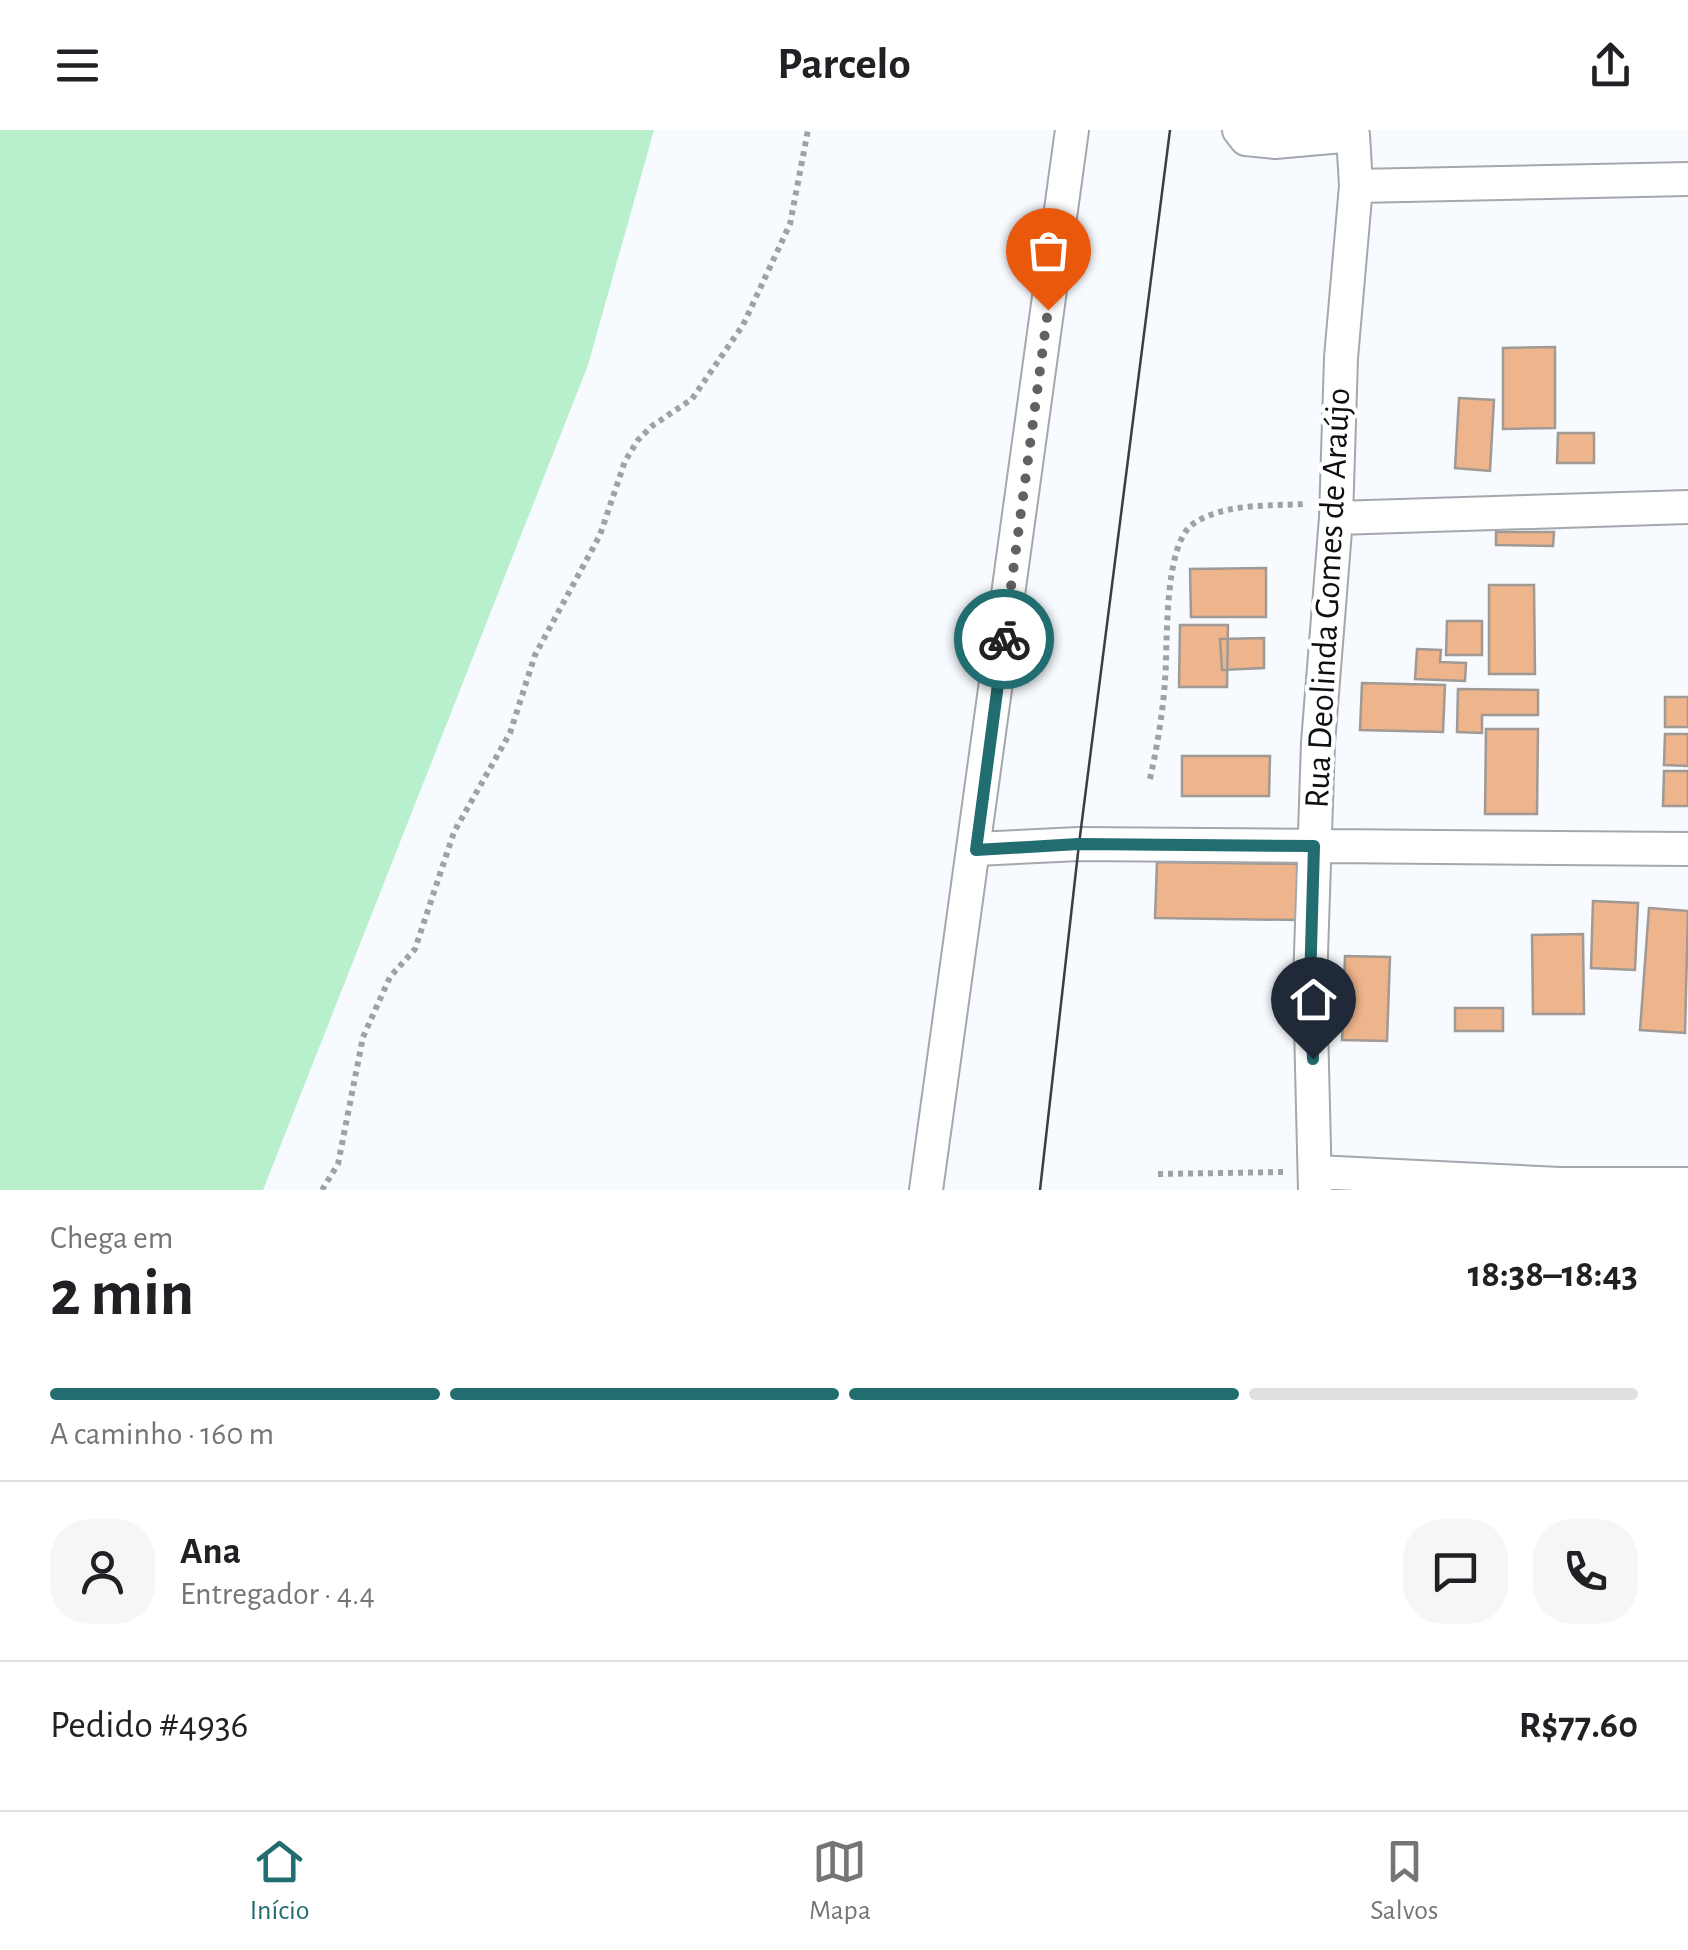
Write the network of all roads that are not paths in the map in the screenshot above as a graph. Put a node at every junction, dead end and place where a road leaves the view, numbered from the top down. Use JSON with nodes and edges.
{"nodes":[{"id":1,"x":1072,"y":130,"type":"edge"},
{"id":2,"x":1240,"y":130,"type":"edge"},
{"id":3,"x":1363,"y":132,"type":"edge"},
{"id":4,"x":1688,"y":179,"type":"edge"},
{"id":5,"x":1356,"y":186,"type":"junction"},
{"id":6,"x":1688,"y":507,"type":"edge"},
{"id":7,"x":1336,"y":512,"type":"junction"},
{"id":8,"x":1314,"y":846,"type":"junction"},
{"id":9,"x":1688,"y":849,"type":"edge"},
{"id":10,"x":976,"y":850,"type":"junction"},
{"id":11,"x":1316,"y":1181,"type":"edge"},
{"id":12,"x":1688,"y":1184,"type":"edge"},
{"id":13,"x":926,"y":1190,"type":"edge"}],
"edges":[{"from":1,"to":10,"type":"street"},
{"from":2,"to":3,"type":"street"},
{"from":3,"to":5,"type":"street","name":"Rua Deolinda Gomes de Araújo"},
{"from":4,"to":5,"type":"street"},
{"from":5,"to":7,"type":"street","name":"Rua Deolinda Gomes de Araújo"},
{"from":6,"to":7,"type":"street"},
{"from":7,"to":8,"type":"street","name":"Rua Deolinda Gomes de Araújo"},
{"from":8,"to":9,"type":"street"},
{"from":8,"to":10,"type":"street"},
{"from":8,"to":11,"type":"street","name":"Rua Deolinda Gomes de Araújo"},
{"from":10,"to":13,"type":"street"},
{"from":11,"to":12,"type":"street"}]}
